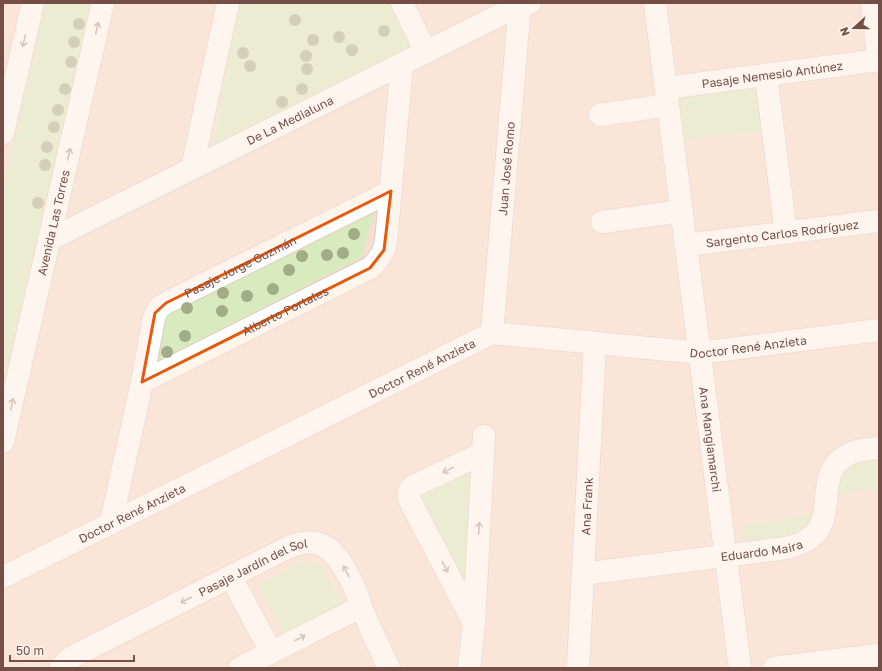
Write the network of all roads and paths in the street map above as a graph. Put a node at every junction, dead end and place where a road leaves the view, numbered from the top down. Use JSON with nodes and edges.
{"nodes":[{"id":1,"x":33,"y":3,"type":"edge"},
{"id":2,"x":103,"y":3,"type":"edge"},
{"id":3,"x":228,"y":3,"type":"edge"},
{"id":4,"x":402,"y":3,"type":"edge"},
{"id":5,"x":655,"y":3,"type":"edge"},
{"id":6,"x":872,"y":3,"type":"edge"},
{"id":7,"x":523,"y":4,"type":"edge"},
{"id":8,"x":878,"y":50,"type":"edge"},
{"id":9,"x":426,"y":52,"type":"junction"},
{"id":10,"x":402,"y":64,"type":"junction"},
{"id":11,"x":766,"y":75,"type":"junction"},
{"id":12,"x":667,"y":97,"type":"junction"},
{"id":13,"x":600,"y":115,"type":"dead end"},
{"id":14,"x":3,"y":130,"type":"edge"},
{"id":15,"x":192,"y":168,"type":"junction"},
{"id":16,"x":391,"y":191,"type":"junction"},
{"id":17,"x":682,"y":210,"type":"junction"},
{"id":18,"x":879,"y":221,"type":"edge"},
{"id":19,"x":602,"y":222,"type":"dead end"},
{"id":20,"x":786,"y":232,"type":"junction"},
{"id":21,"x":50,"y":240,"type":"junction"},
{"id":22,"x":686,"y":245,"type":"junction"},
{"id":23,"x":879,"y":330,"type":"edge"},
{"id":24,"x":492,"y":333,"type":"junction"},
{"id":25,"x":595,"y":344,"type":"junction"},
{"id":26,"x":700,"y":353,"type":"junction"},
{"id":27,"x":142,"y":382,"type":"junction"},
{"id":28,"x":3,"y":442,"type":"edge"},
{"id":29,"x":879,"y":448,"type":"edge"},
{"id":30,"x":111,"y":523,"type":"junction"},
{"id":31,"x":726,"y":556,"type":"junction"},
{"id":32,"x":583,"y":574,"type":"junction"},
{"id":33,"x":3,"y":577,"type":"edge"},
{"id":34,"x":230,"y":577,"type":"junction"},
{"id":35,"x":360,"y":607,"type":"junction"},
{"id":36,"x":474,"y":623,"type":"junction"},
{"id":37,"x":271,"y":652,"type":"junction"},
{"id":38,"x":879,"y":655,"type":"edge"},
{"id":39,"x":61,"y":668,"type":"edge"},
{"id":40,"x":240,"y":668,"type":"edge"},
{"id":41,"x":389,"y":668,"type":"edge"},
{"id":42,"x":469,"y":668,"type":"edge"},
{"id":43,"x":578,"y":668,"type":"edge"},
{"id":44,"x":740,"y":668,"type":"edge"},
{"id":45,"x":774,"y":668,"type":"edge"}],
"edges":[{"from":1,"to":14,"type":"street","one_way":true},
{"from":21,"to":2,"type":"street","name":"Avenida Las Torres","one_way":true},
{"from":3,"to":15,"type":"street"},
{"from":4,"to":9,"type":"street"},
{"from":5,"to":12,"type":"street","name":"Ana Mangiamarchi"},
{"from":6,"to":8,"type":"street"},
{"from":7,"to":9,"type":"street","name":"De La Medialuna"},
{"from":7,"to":24,"type":"street","name":"Juan José Romo"},
{"from":8,"to":11,"type":"street","name":"Pasaje Nemesio Antúnez"},
{"from":9,"to":10,"type":"street","name":"De La Medialuna"},
{"from":10,"to":15,"type":"street","name":"De La Medialuna"},
{"from":10,"to":16,"type":"street","name":"Alberto Portales"},
{"from":11,"to":12,"type":"street","name":"Pasaje Nemesio Antúnez"},
{"from":11,"to":20,"type":"street"},
{"from":12,"to":13,"type":"street"},
{"from":12,"to":17,"type":"street","name":"Ana Mangiamarchi"},
{"from":15,"to":21,"type":"street","name":"De La Medialuna"},
{"from":16,"to":27,"type":"street","name":"Pasaje Jorge Guzmán"},
{"from":16,"to":27,"type":"street","name":"Alberto Portales"},
{"from":17,"to":19,"type":"street"},
{"from":17,"to":22,"type":"street","name":"Ana Mangiamarchi"},
{"from":18,"to":20,"type":"street","name":"Sargento Carlos Rodríguez"},
{"from":20,"to":22,"type":"street","name":"Sargento Carlos Rodríguez"},
{"from":28,"to":21,"type":"street","name":"Avenida Las Torres","one_way":true},
{"from":22,"to":26,"type":"street","name":"Ana Mangiamarchi"},
{"from":23,"to":26,"type":"street","name":"Doctor René Anzieta"},
{"from":24,"to":25,"type":"street","name":"Doctor René Anzieta"},
{"from":24,"to":30,"type":"street","name":"Doctor René Anzieta"},
{"from":25,"to":26,"type":"street","name":"Doctor René Anzieta"},
{"from":25,"to":32,"type":"street","name":"Ana Frank"},
{"from":26,"to":31,"type":"street","name":"Ana Mangiamarchi"},
{"from":27,"to":30,"type":"street"},
{"from":29,"to":31,"type":"street","name":"Eduardo Maira"},
{"from":30,"to":33,"type":"street","name":"Doctor René Anzieta"},
{"from":31,"to":32,"type":"street","name":"Eduardo Maira"},
{"from":31,"to":44,"type":"street","name":"Ana Mangiamarchi"},
{"from":32,"to":43,"type":"street","name":"Ana Frank"},
{"from":35,"to":34,"type":"street","name":"Pasaje Jardín del Sol","one_way":true},
{"from":34,"to":37,"type":"street"},
{"from":34,"to":39,"type":"street","name":"Pasaje Jardín del Sol","one_way":true},
{"from":37,"to":35,"type":"street","one_way":true},
{"from":35,"to":41,"type":"street","name":"Pasaje Jardín del Sol"},
{"from":36,"to":36,"type":"street","one_way":true},
{"from":36,"to":42,"type":"street"},
{"from":37,"to":40,"type":"street"},
{"from":38,"to":45,"type":"street"}]}
